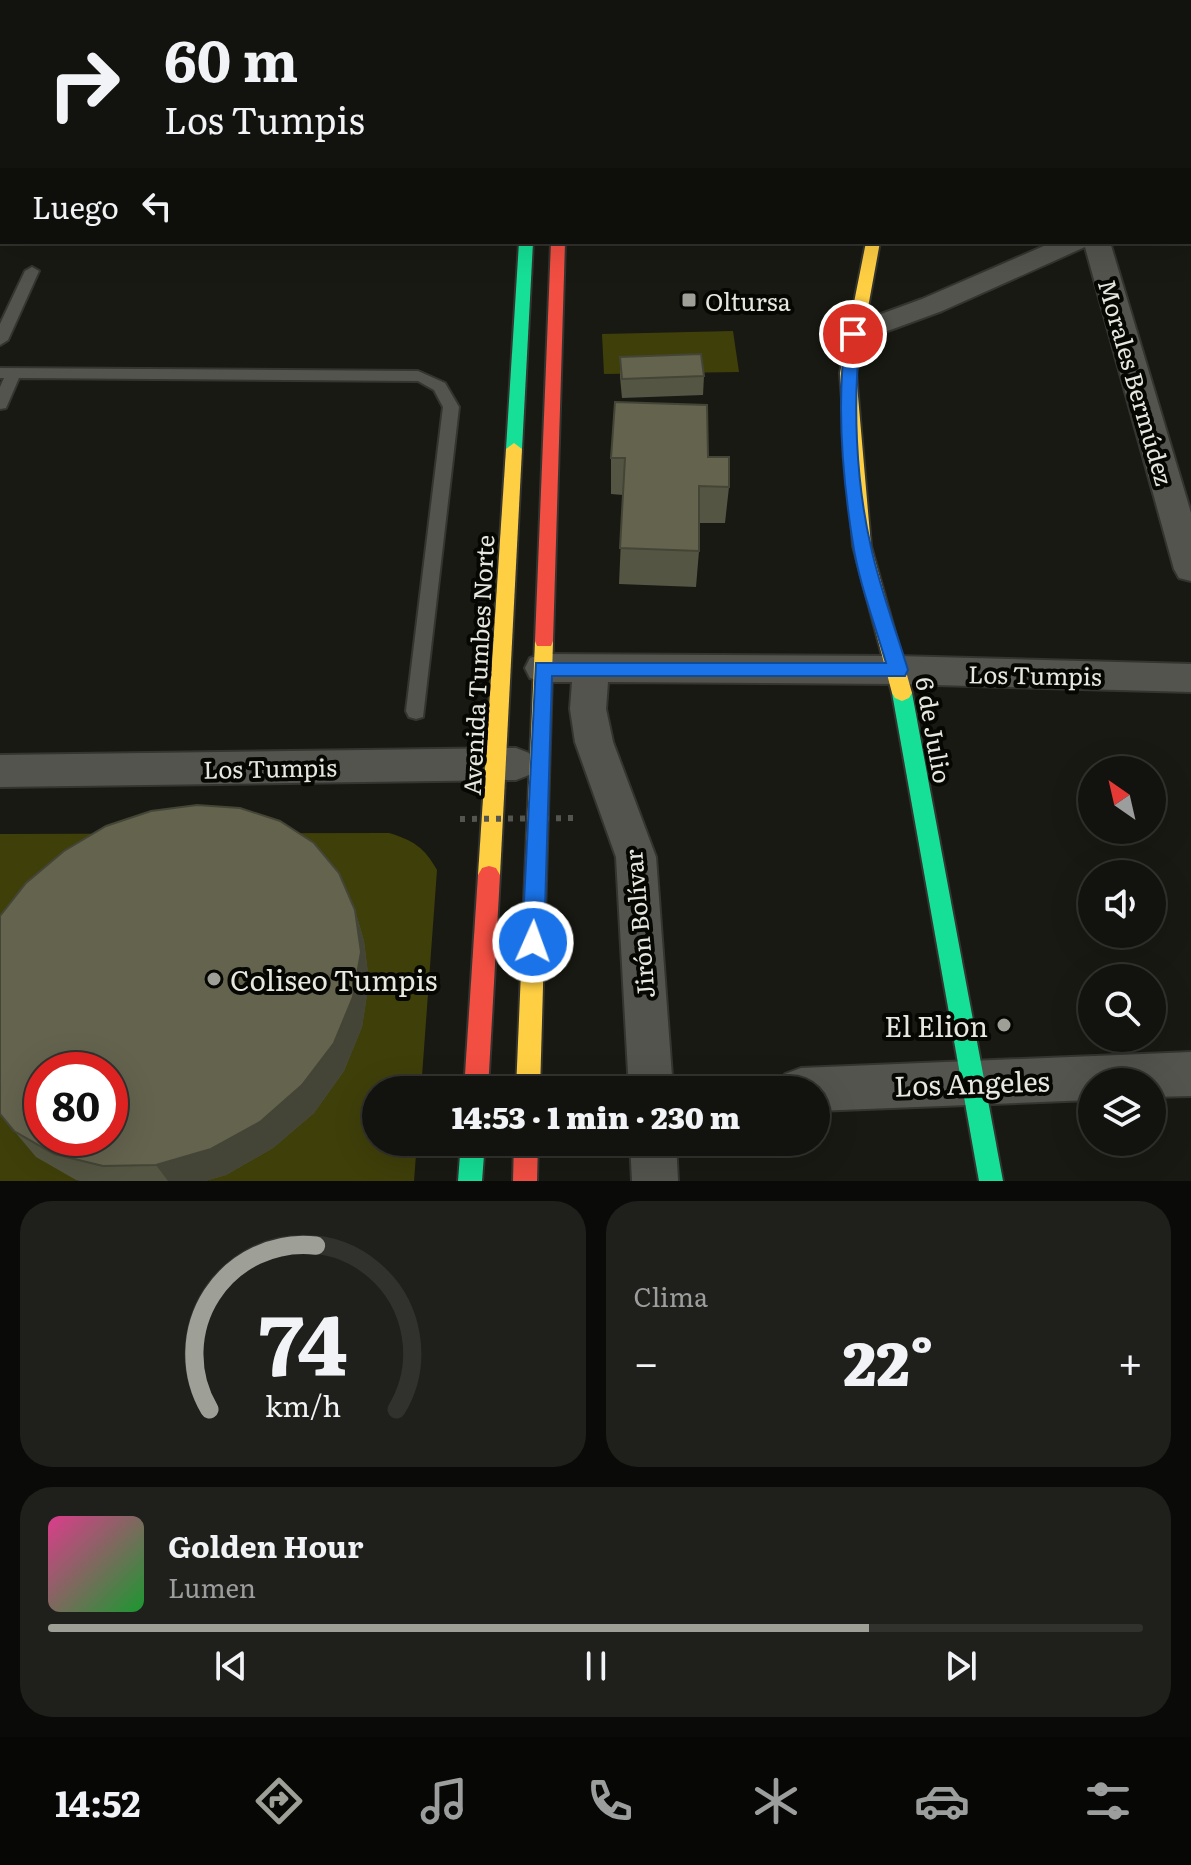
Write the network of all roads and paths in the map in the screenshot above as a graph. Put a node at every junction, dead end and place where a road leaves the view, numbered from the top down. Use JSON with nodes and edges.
{"nodes":[{"id":1,"x":526,"y":244,"type":"edge"},
{"id":2,"x":558,"y":244,"type":"edge"},
{"id":3,"x":873,"y":244,"type":"edge"},
{"id":4,"x":1070,"y":244,"type":"edge"},
{"id":5,"x":1098,"y":244,"type":"edge"},
{"id":6,"x":32,"y":271,"type":"dead end"},
{"id":7,"x":853,"y":334,"type":"junction"},
{"id":8,"x":0,"y":340,"type":"edge"},
{"id":9,"x":7,"y":373,"type":"edge"},
{"id":10,"x":0,"y":404,"type":"edge"},
{"id":11,"x":1191,"y":569,"type":"edge"},
{"id":12,"x":543,"y":668,"type":"junction"},
{"id":13,"x":591,"y":669,"type":"junction"},
{"id":14,"x":898,"y":670,"type":"junction"},
{"id":15,"x":1191,"y":678,"type":"edge"},
{"id":16,"x":416,"y":711,"type":"dead end"},
{"id":17,"x":539,"y":764,"type":"junction"},
{"id":18,"x":495,"y":765,"type":"junction"},
{"id":19,"x":0,"y":771,"type":"edge"},
{"id":20,"x":580,"y":818,"type":"dead end"},
{"id":21,"x":460,"y":819,"type":"dead end"},
{"id":22,"x":1191,"y":1074,"type":"edge"},
{"id":23,"x":477,"y":1076,"type":"edge"},
{"id":24,"x":528,"y":1076,"type":"edge"},
{"id":25,"x":650,"y":1076,"type":"edge"},
{"id":26,"x":972,"y":1081,"type":"junction"},
{"id":27,"x":830,"y":1088,"type":"edge"},
{"id":28,"x":472,"y":1156,"type":"edge"},
{"id":29,"x":526,"y":1156,"type":"edge"},
{"id":30,"x":654,"y":1156,"type":"edge"},
{"id":31,"x":470,"y":1181,"type":"edge"},
{"id":32,"x":525,"y":1181,"type":"edge"},
{"id":33,"x":655,"y":1181,"type":"edge"},
{"id":34,"x":991,"y":1181,"type":"edge"}],
"edges":[{"from":1,"to":18,"type":"main road","name":"Avenida Tumbes Norte"},
{"from":2,"to":12,"type":"main road"},
{"from":3,"to":7,"type":"main road","name":"6 de Julio"},
{"from":4,"to":7,"type":"street"},
{"from":5,"to":11,"type":"street","name":"Morales Bermúdez"},
{"from":6,"to":8,"type":"lane"},
{"from":7,"to":14,"type":"main road","name":"6 de Julio"},
{"from":9,"to":10,"type":"lane"},
{"from":9,"to":16,"type":"lane"},
{"from":12,"to":13,"type":"street","name":"Los Tumpis"},
{"from":12,"to":17,"type":"main road"},
{"from":13,"to":14,"type":"street","name":"Los Tumpis"},
{"from":13,"to":25,"type":"street","name":"Jirón Bolívar"},
{"from":14,"to":15,"type":"street","name":"Los Tumpis"},
{"from":14,"to":26,"type":"main road","name":"6 de Julio"},
{"from":17,"to":18,"type":"street","name":"Los Tumpis"},
{"from":17,"to":24,"type":"main road"},
{"from":18,"to":19,"type":"street","name":"Los Tumpis"},
{"from":18,"to":23,"type":"main road","name":"Avenida Tumbes Norte"},
{"from":20,"to":21,"type":"path","bridge":true},
{"from":22,"to":26,"type":"street","name":"Los Angeles"},
{"from":26,"to":27,"type":"street","name":"Los Angeles"},
{"from":26,"to":34,"type":"main road","name":"6 de Julio"},
{"from":28,"to":31,"type":"main road"},
{"from":29,"to":32,"type":"main road"},
{"from":30,"to":33,"type":"street"}]}
